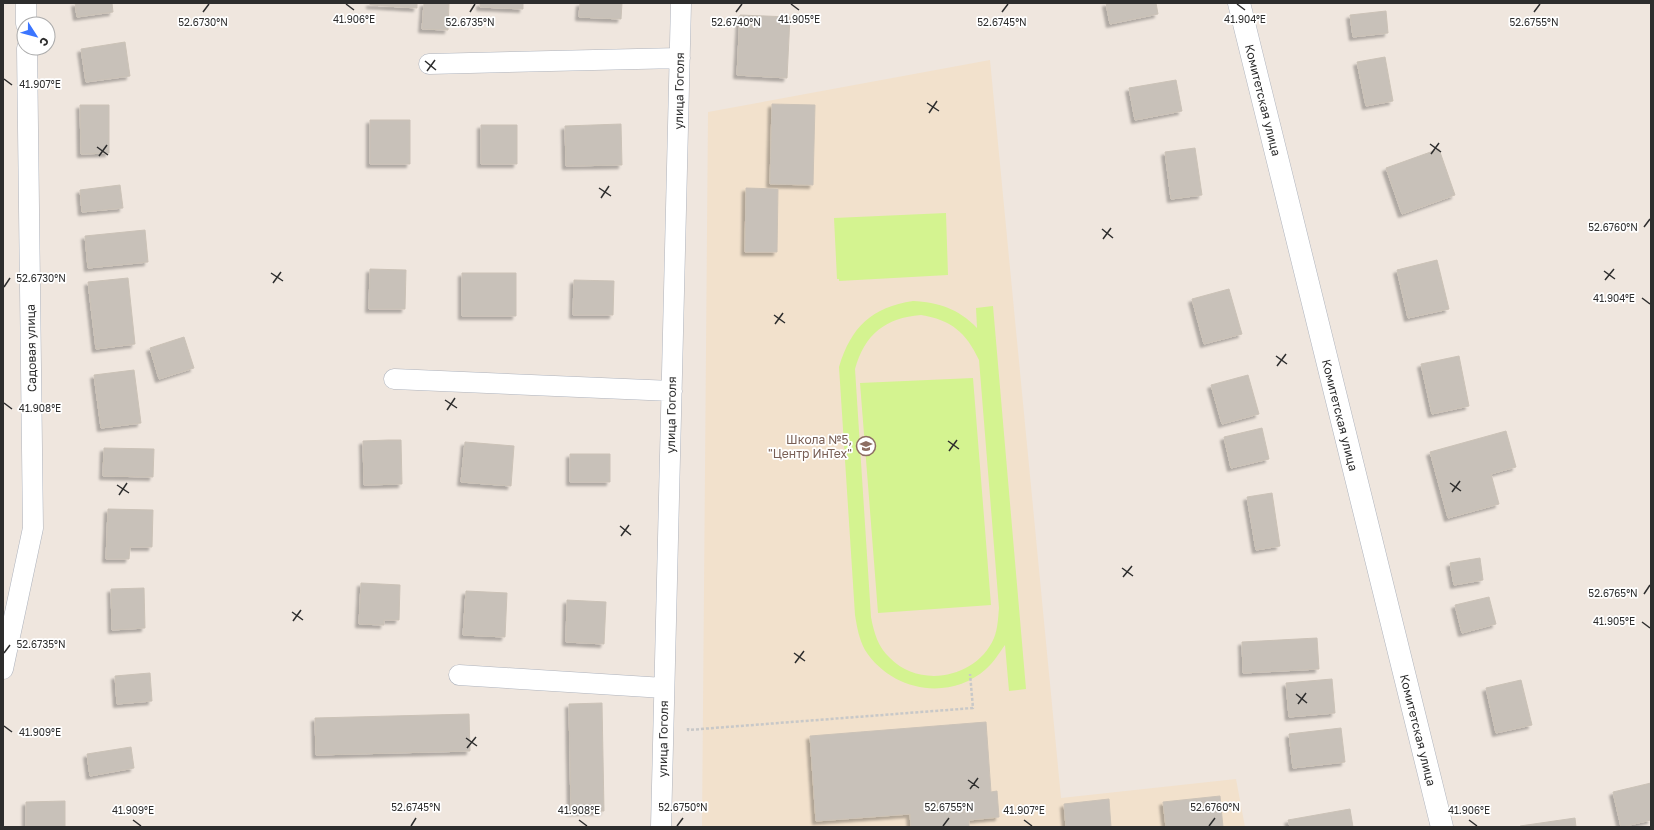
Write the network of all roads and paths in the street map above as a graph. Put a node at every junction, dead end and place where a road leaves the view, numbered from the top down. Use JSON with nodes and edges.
{"nodes":[{"id":1,"x":26,"y":3,"type":"edge"},
{"id":2,"x":681,"y":3,"type":"edge"},
{"id":3,"x":1239,"y":3,"type":"edge"},
{"id":4,"x":26,"y":16,"type":"edge"},
{"id":5,"x":27,"y":56,"type":"edge"},
{"id":6,"x":680,"y":58,"type":"junction"},
{"id":7,"x":429,"y":64,"type":"dead end"},
{"id":8,"x":394,"y":379,"type":"dead end"},
{"id":9,"x":672,"y":391,"type":"junction"},
{"id":10,"x":3,"y":669,"type":"edge"},
{"id":11,"x":970,"y":674,"type":"dead end"},
{"id":12,"x":459,"y":675,"type":"dead end"},
{"id":13,"x":664,"y":688,"type":"junction"},
{"id":14,"x":688,"y":722,"type":"dead end"},
{"id":15,"x":661,"y":827,"type":"edge"},
{"id":16,"x":1442,"y":827,"type":"edge"}],
"edges":[{"from":1,"to":4,"type":"street"},
{"from":2,"to":6,"type":"street","name":"улица Гоголя"},
{"from":3,"to":16,"type":"street","name":"Комитетская улица"},
{"from":5,"to":10,"type":"street","name":"Садовая улица"},
{"from":6,"to":7,"type":"street"},
{"from":6,"to":9,"type":"street","name":"улица Гоголя"},
{"from":8,"to":9,"type":"street"},
{"from":9,"to":13,"type":"street","name":"улица Гоголя"},
{"from":11,"to":14,"type":"path"},
{"from":12,"to":13,"type":"street"},
{"from":13,"to":15,"type":"street","name":"улица Гоголя"}]}
